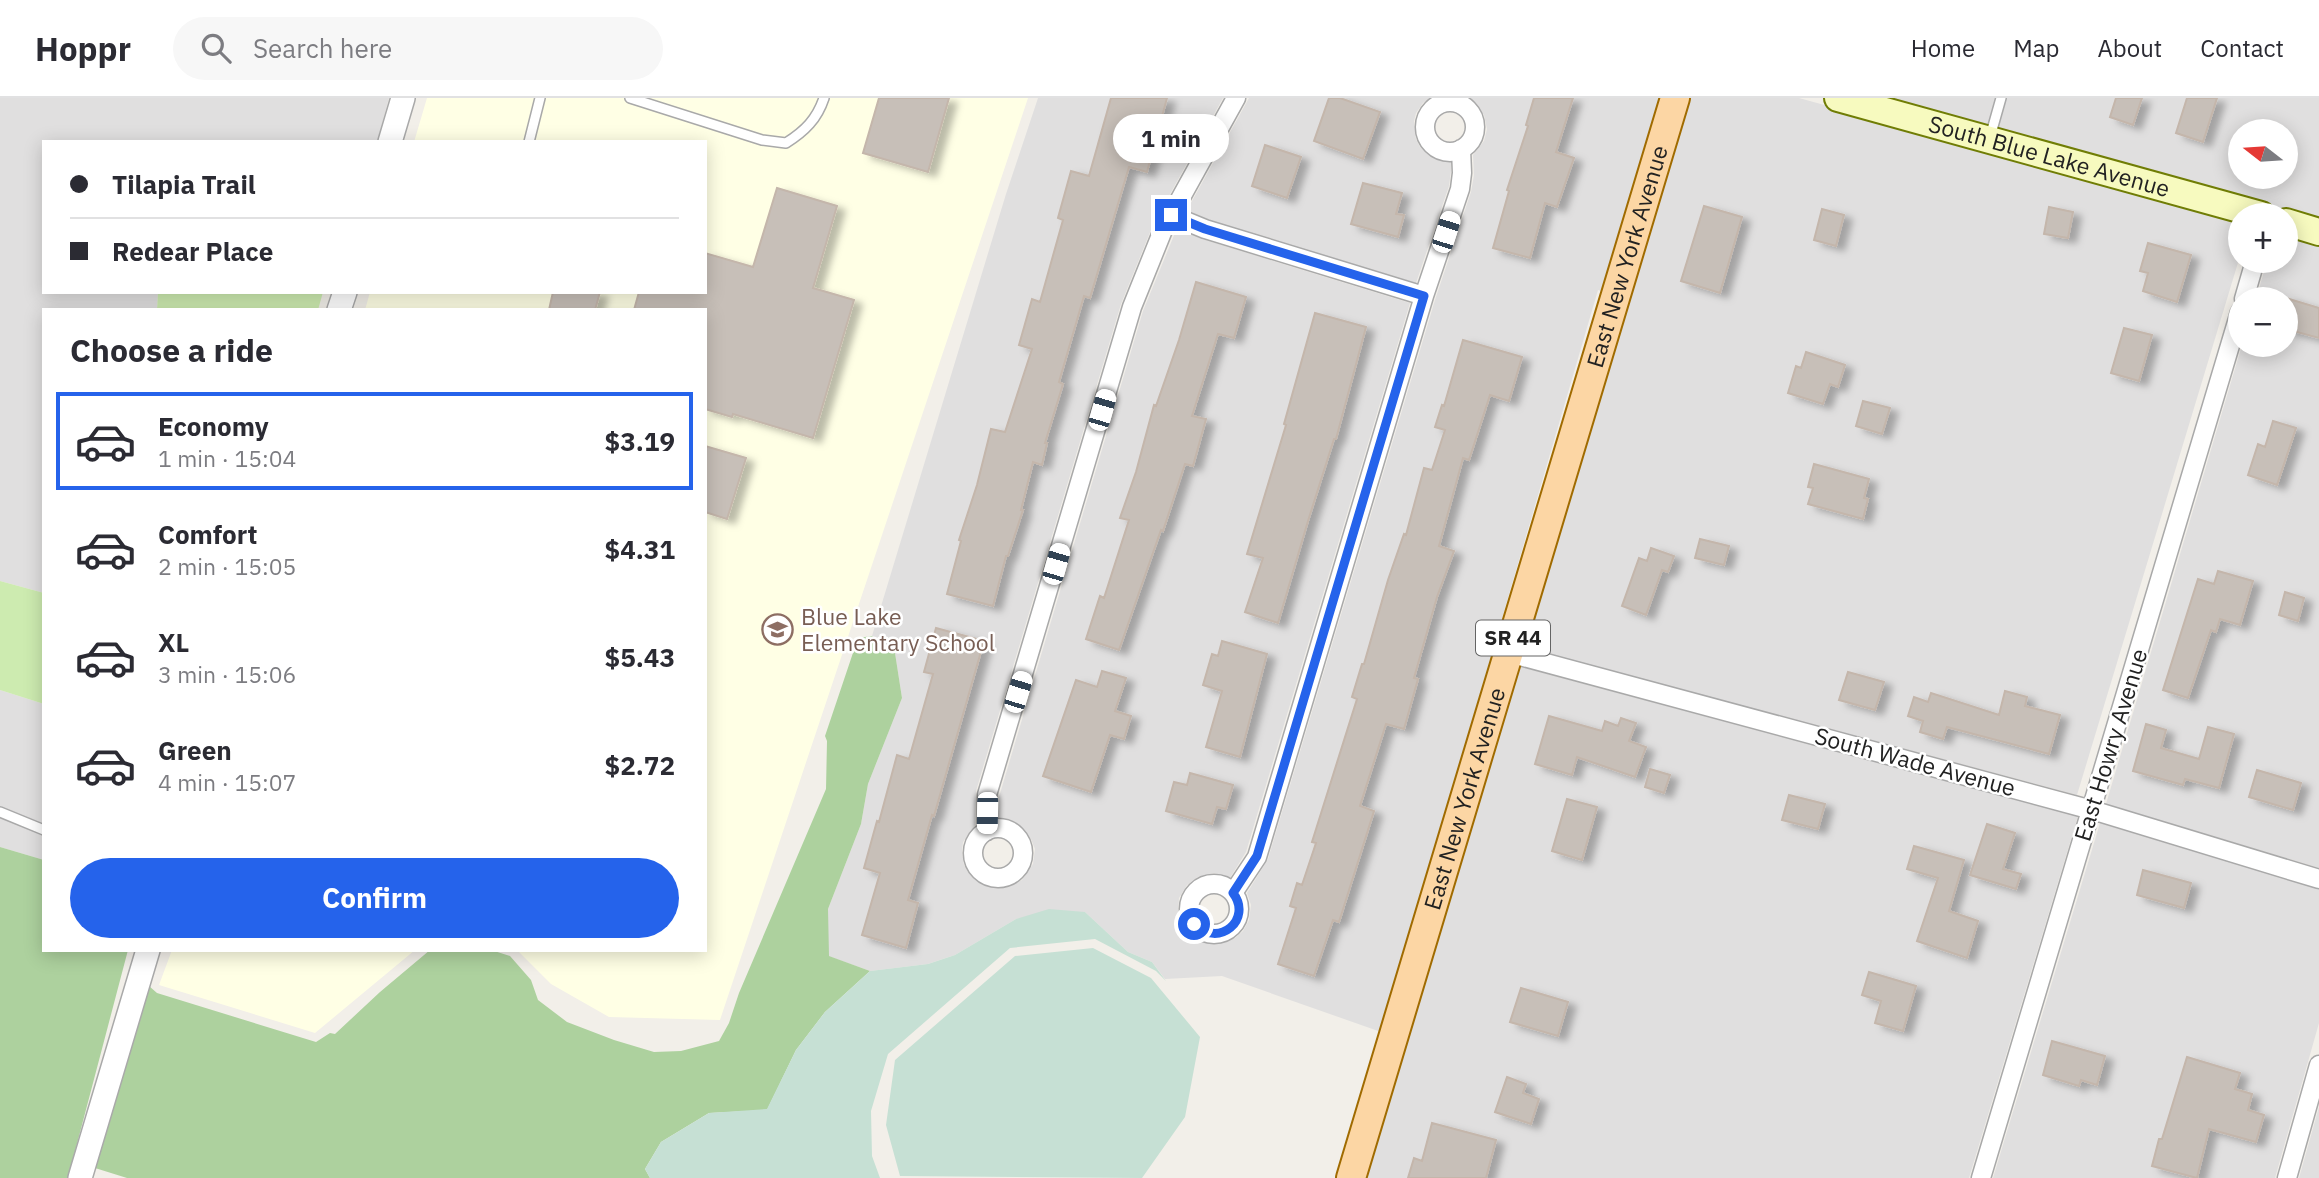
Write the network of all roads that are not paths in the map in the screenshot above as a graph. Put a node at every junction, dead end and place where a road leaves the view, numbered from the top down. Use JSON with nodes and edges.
{"nodes":[{"id":1,"x":403,"y":98,"type":"edge"},
{"id":2,"x":540,"y":98,"type":"edge"},
{"id":3,"x":630,"y":98,"type":"edge"},
{"id":4,"x":824,"y":98,"type":"edge"},
{"id":5,"x":1236,"y":98,"type":"edge"},
{"id":6,"x":1675,"y":98,"type":"edge"},
{"id":7,"x":1838,"y":98,"type":"edge"},
{"id":8,"x":2001,"y":98,"type":"edge"},
{"id":9,"x":1989,"y":139,"type":"junction"},
{"id":10,"x":391,"y":140,"type":"edge"},
{"id":11,"x":530,"y":140,"type":"edge"},
{"id":12,"x":1461,"y":149,"type":"dead end"},
{"id":13,"x":2228,"y":206,"type":"edge"},
{"id":14,"x":1171,"y":215,"type":"junction"},
{"id":15,"x":2298,"y":226,"type":"edge"},
{"id":16,"x":2319,"y":232,"type":"edge"},
{"id":17,"x":1424,"y":296,"type":"junction"},
{"id":18,"x":2228,"y":352,"type":"edge"},
{"id":19,"x":1508,"y":653,"type":"junction"},
{"id":20,"x":2092,"y":810,"type":"junction"},
{"id":21,"x":0,"y":812,"type":"edge"},
{"id":22,"x":42,"y":829,"type":"edge"},
{"id":23,"x":987,"y":831,"type":"dead end"},
{"id":24,"x":2319,"y":878,"type":"edge"},
{"id":25,"x":1233,"y":893,"type":"dead end"},
{"id":26,"x":147,"y":952,"type":"edge"},
{"id":27,"x":2319,"y":1065,"type":"edge"},
{"id":28,"x":80,"y":1178,"type":"edge"},
{"id":29,"x":1351,"y":1178,"type":"edge"},
{"id":30,"x":1981,"y":1178,"type":"edge"},
{"id":31,"x":2287,"y":1178,"type":"edge"}],
"edges":[{"from":1,"to":10,"type":"street"},
{"from":2,"to":11,"type":"lane"},
{"from":3,"to":4,"type":"lane"},
{"from":5,"to":14,"type":"street"},
{"from":6,"to":19,"type":"main road","name":"East New York Avenue","number":"SR 44"},
{"from":7,"to":9,"type":"main road","name":"South Blue Lake Avenue"},
{"from":8,"to":9,"type":"lane"},
{"from":9,"to":13,"type":"main road","name":"South Blue Lake Avenue"},
{"from":12,"to":17,"type":"street"},
{"from":14,"to":17,"type":"street"},
{"from":14,"to":23,"type":"street"},
{"from":15,"to":16,"type":"main road"},
{"from":17,"to":25,"type":"street"},
{"from":18,"to":20,"type":"street","name":"East Howry Avenue"},
{"from":19,"to":20,"type":"street","name":"South Wade Avenue"},
{"from":19,"to":29,"type":"main road","name":"East New York Avenue","number":"SR 44"},
{"from":20,"to":24,"type":"street","name":"South Wade Avenue"},
{"from":20,"to":30,"type":"street","name":"East Howry Avenue"},
{"from":21,"to":22,"type":"lane"},
{"from":26,"to":28,"type":"street"},
{"from":27,"to":31,"type":"street"}]}
